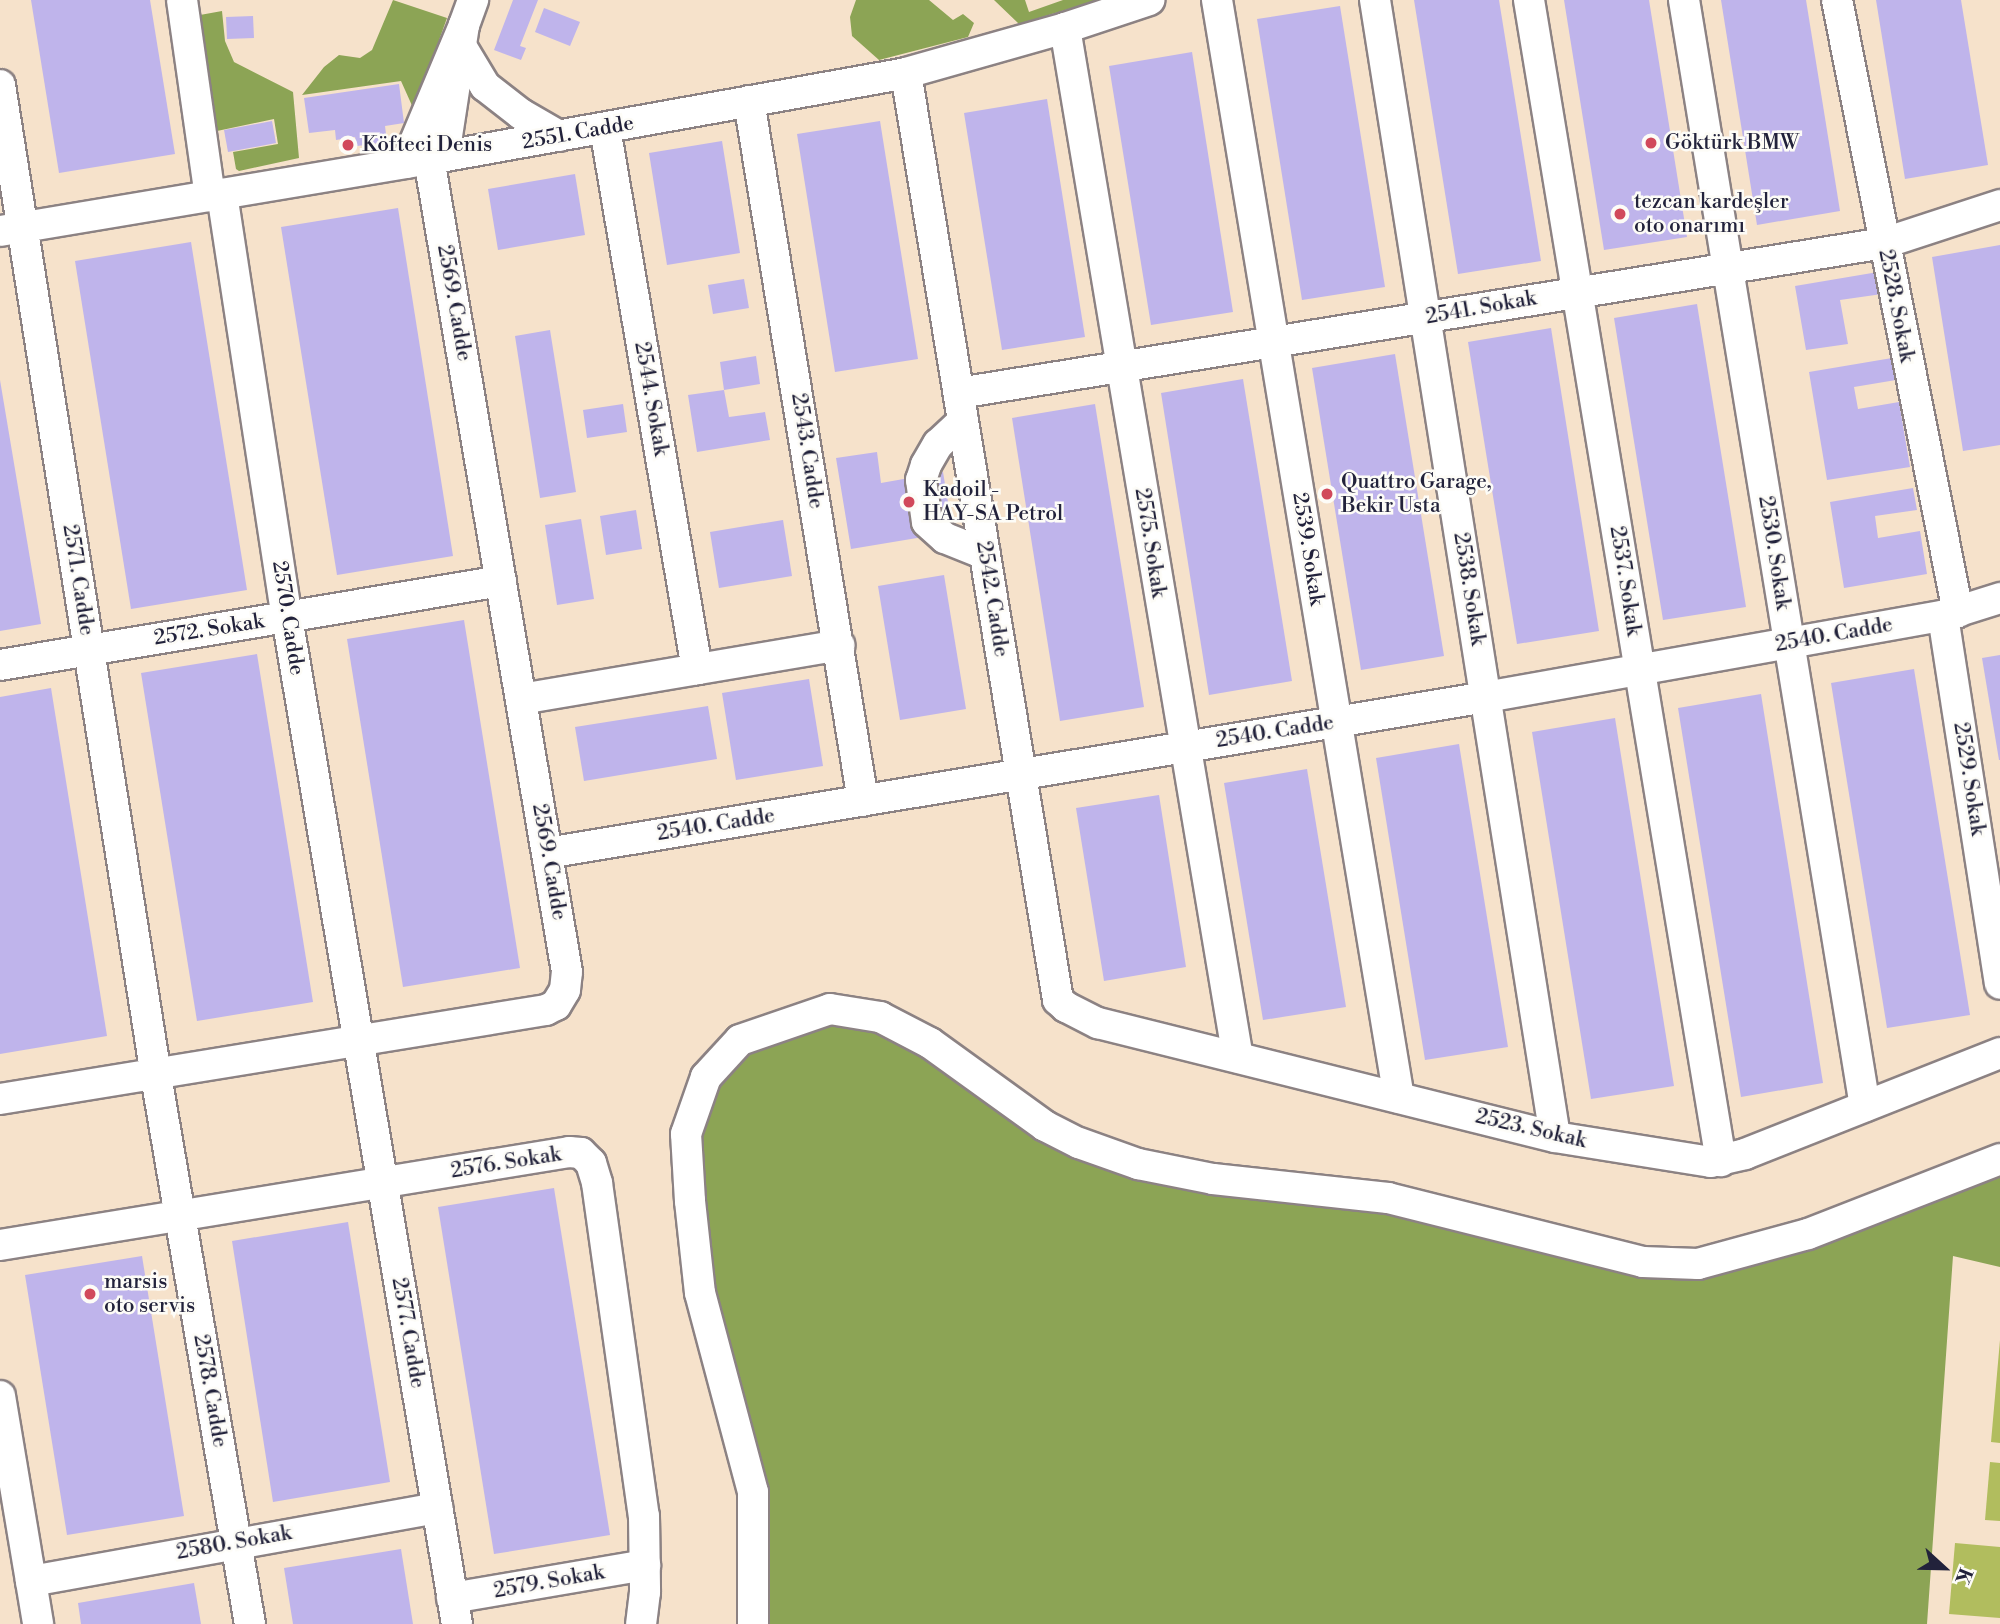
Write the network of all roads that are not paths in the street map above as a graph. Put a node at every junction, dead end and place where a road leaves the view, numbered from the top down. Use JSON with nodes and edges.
{"nodes":[{"id":1,"x":182,"y":0,"type":"edge"},
{"id":2,"x":1149,"y":0,"type":"edge"},
{"id":3,"x":1217,"y":0,"type":"edge"},
{"id":4,"x":1375,"y":0,"type":"edge"},
{"id":5,"x":1529,"y":0,"type":"edge"},
{"id":6,"x":1684,"y":0,"type":"edge"},
{"id":7,"x":1837,"y":0,"type":"edge"},
{"id":8,"x":466,"y":24,"type":"edge"},
{"id":9,"x":1065,"y":28,"type":"junction"},
{"id":10,"x":906,"y":73,"type":"junction"},
{"id":11,"x":0,"y":85,"type":"edge"},
{"id":12,"x":749,"y":101,"type":"junction"},
{"id":13,"x":605,"y":128,"type":"junction"},
{"id":14,"x":559,"y":136,"type":"junction"},
{"id":15,"x":426,"y":159,"type":"junction"},
{"id":16,"x":216,"y":195,"type":"junction"},
{"id":17,"x":2000,"y":205,"type":"edge"},
{"id":18,"x":11,"y":229,"type":"edge"},
{"id":19,"x":1884,"y":243,"type":"junction"},
{"id":20,"x":1728,"y":268,"type":"junction"},
{"id":21,"x":1577,"y":292,"type":"junction"},
{"id":22,"x":1425,"y":317,"type":"junction"},
{"id":23,"x":1273,"y":342,"type":"junction"},
{"id":24,"x":1121,"y":366,"type":"junction"},
{"id":25,"x":961,"y":407,"type":"junction"},
{"id":26,"x":985,"y":554,"type":"junction"},
{"id":27,"x":501,"y":581,"type":"junction"},
{"id":28,"x":2000,"y":598,"type":"edge"},
{"id":29,"x":1951,"y":614,"type":"junction"},
{"id":30,"x":288,"y":617,"type":"junction"},
{"id":31,"x":1789,"y":643,"type":"junction"},
{"id":32,"x":839,"y":645,"type":"junction"},
{"id":33,"x":89,"y":650,"type":"junction"},
{"id":34,"x":0,"y":664,"type":"edge"},
{"id":35,"x":697,"y":669,"type":"junction"},
{"id":36,"x":1640,"y":670,"type":"junction"},
{"id":37,"x":1486,"y":697,"type":"junction"},
{"id":38,"x":521,"y":699,"type":"junction"},
{"id":39,"x":1336,"y":722,"type":"junction"},
{"id":40,"x":1184,"y":747,"type":"junction"},
{"id":41,"x":1021,"y":774,"type":"junction"},
{"id":42,"x":863,"y":801,"type":"junction"},
{"id":43,"x":547,"y":853,"type":"junction"},
{"id":44,"x":2000,"y":984,"type":"edge"},
{"id":45,"x":1058,"y":1000,"type":"joint"},
{"id":46,"x":359,"y":1042,"type":"junction"},
{"id":47,"x":2000,"y":1053,"type":"edge"},
{"id":48,"x":1238,"y":1058,"type":"junction"},
{"id":49,"x":156,"y":1076,"type":"junction"},
{"id":50,"x":1399,"y":1098,"type":"junction"},
{"id":51,"x":0,"y":1099,"type":"edge"},
{"id":52,"x":1865,"y":1106,"type":"junction"},
{"id":53,"x":1555,"y":1137,"type":"junction"},
{"id":54,"x":2000,"y":1159,"type":"edge"},
{"id":55,"x":1721,"y":1161,"type":"junction"},
{"id":56,"x":382,"y":1182,"type":"junction"},
{"id":57,"x":180,"y":1215,"type":"junction"},
{"id":58,"x":0,"y":1245,"type":"edge"},
{"id":59,"x":0,"y":1396,"type":"edge"},
{"id":60,"x":437,"y":1508,"type":"junction"},
{"id":61,"x":12,"y":1539,"type":"edge"},
{"id":62,"x":236,"y":1542,"type":"junction"},
{"id":63,"x":645,"y":1565,"type":"junction"},
{"id":64,"x":31,"y":1581,"type":"junction"},
{"id":65,"x":454,"y":1611,"type":"edge"},
{"id":66,"x":38,"y":1624,"type":"edge"},
{"id":67,"x":250,"y":1624,"type":"edge"},
{"id":68,"x":641,"y":1624,"type":"edge"},
{"id":69,"x":753,"y":1624,"type":"edge"}],
"edges":[{"from":1,"to":16,"type":"street","name":"2570. Cadde"},
{"from":2,"to":9,"type":"street","name":"2551. Cadde"},
{"from":3,"to":23,"type":"street","name":"2539. Sokak"},
{"from":4,"to":22,"type":"street","name":"2538. Sokak"},
{"from":5,"to":21,"type":"street","name":"2537. Sokak"},
{"from":6,"to":20,"type":"street","name":"2530. Sokak"},
{"from":7,"to":19,"type":"street","name":"2528. Sokak"},
{"from":8,"to":14,"type":"street"},
{"from":8,"to":15,"type":"street","name":"2569. Cadde"},
{"from":9,"to":10,"type":"street","name":"2551. Cadde"},
{"from":9,"to":24,"type":"street","name":"2575. Sokak"},
{"from":10,"to":12,"type":"street","name":"2551. Cadde"},
{"from":10,"to":25,"type":"street","name":"2542. Cadde"},
{"from":11,"to":18,"type":"street","name":"2571. Cadde"},
{"from":12,"to":13,"type":"street","name":"2551. Cadde"},
{"from":12,"to":32,"type":"street","name":"2543. Cadde"},
{"from":13,"to":14,"type":"street","name":"2551. Cadde"},
{"from":13,"to":35,"type":"street","name":"2544. Sokak"},
{"from":14,"to":15,"type":"street","name":"2551. Cadde"},
{"from":15,"to":16,"type":"street","name":"2551. Cadde"},
{"from":15,"to":27,"type":"street","name":"2569. Cadde"},
{"from":16,"to":18,"type":"street","name":"2551. Cadde"},
{"from":16,"to":30,"type":"street","name":"2570. Cadde"},
{"from":17,"to":19,"type":"street","name":"2541. Sokak"},
{"from":18,"to":33,"type":"street","name":"2571. Cadde"},
{"from":19,"to":20,"type":"street","name":"2541. Sokak"},
{"from":19,"to":29,"type":"street","name":"2528. Sokak"},
{"from":20,"to":21,"type":"street","name":"2541. Sokak"},
{"from":20,"to":31,"type":"street","name":"2530. Sokak"},
{"from":21,"to":22,"type":"street","name":"2541. Sokak"},
{"from":21,"to":36,"type":"street","name":"2537. Sokak"},
{"from":22,"to":23,"type":"street","name":"2541. Sokak"},
{"from":22,"to":37,"type":"street","name":"2538. Sokak"},
{"from":23,"to":24,"type":"street","name":"2541. Sokak"},
{"from":23,"to":39,"type":"street","name":"2539. Sokak"},
{"from":24,"to":25,"type":"street","name":"2541. Sokak"},
{"from":24,"to":40,"type":"street","name":"2575. Sokak"},
{"from":25,"to":26,"type":"street","name":"2542. Cadde"},
{"from":25,"to":26,"type":"street"},
{"from":26,"to":41,"type":"street","name":"2542. Cadde"},
{"from":27,"to":30,"type":"street","name":"2572. Sokak"},
{"from":27,"to":38,"type":"street","name":"2569. Cadde"},
{"from":28,"to":29,"type":"street","name":"2540. Cadde"},
{"from":29,"to":31,"type":"street","name":"2540. Cadde"},
{"from":29,"to":44,"type":"street","name":"2529. Sokak"},
{"from":30,"to":33,"type":"street","name":"2572. Sokak"},
{"from":30,"to":46,"type":"street","name":"2570. Cadde"},
{"from":31,"to":36,"type":"street","name":"2540. Cadde"},
{"from":31,"to":52,"type":"street","name":"2530. Sokak"},
{"from":32,"to":35,"type":"street"},
{"from":32,"to":42,"type":"street","name":"2543. Cadde"},
{"from":33,"to":34,"type":"street","name":"2572. Sokak"},
{"from":33,"to":49,"type":"street","name":"2571. Cadde"},
{"from":35,"to":38,"type":"street"},
{"from":36,"to":37,"type":"street","name":"2540. Cadde"},
{"from":36,"to":55,"type":"street","name":"2537. Sokak"},
{"from":37,"to":39,"type":"street","name":"2540. Cadde"},
{"from":37,"to":53,"type":"street","name":"2538. Sokak"},
{"from":38,"to":43,"type":"street","name":"2569. Cadde"},
{"from":39,"to":40,"type":"street","name":"2540. Cadde"},
{"from":39,"to":50,"type":"street","name":"2539. Sokak"},
{"from":40,"to":41,"type":"street","name":"2540. Cadde"},
{"from":40,"to":48,"type":"street","name":"2575. Sokak"},
{"from":41,"to":42,"type":"street","name":"2540. Cadde"},
{"from":41,"to":45,"type":"street","name":"2542. Cadde"},
{"from":42,"to":43,"type":"street","name":"2540. Cadde"},
{"from":43,"to":46,"type":"street","name":"2569. Cadde"},
{"from":45,"to":48,"type":"street","name":"2523. Sokak"},
{"from":46,"to":49,"type":"street","name":"2569. Cadde"},
{"from":46,"to":56,"type":"street","name":"2577. Cadde"},
{"from":47,"to":52,"type":"street","name":"2523. Sokak"},
{"from":48,"to":50,"type":"street","name":"2523. Sokak"},
{"from":49,"to":51,"type":"street","name":"2569. Cadde"},
{"from":49,"to":57,"type":"street","name":"2578. Cadde"},
{"from":50,"to":53,"type":"street","name":"2523. Sokak"},
{"from":52,"to":55,"type":"street","name":"2523. Sokak"},
{"from":53,"to":55,"type":"street","name":"2523. Sokak"},
{"from":54,"to":69,"type":"street"},
{"from":56,"to":57,"type":"street","name":"2576. Sokak"},
{"from":56,"to":60,"type":"street","name":"2577. Cadde"},
{"from":56,"to":63,"type":"street","name":"2576. Sokak"},
{"from":57,"to":58,"type":"street","name":"2576. Sokak"},
{"from":57,"to":62,"type":"street","name":"2578. Cadde"},
{"from":59,"to":61,"type":"street"},
{"from":60,"to":62,"type":"street","name":"2580. Sokak"},
{"from":60,"to":65,"type":"street","name":"2577. Cadde"},
{"from":61,"to":64,"type":"street"},
{"from":62,"to":64,"type":"street","name":"2580. Sokak"},
{"from":62,"to":67,"type":"street","name":"2578. Cadde"},
{"from":63,"to":65,"type":"street","name":"2579. Sokak"},
{"from":63,"to":68,"type":"street","name":"2576. Sokak"},
{"from":64,"to":66,"type":"street"}]}
